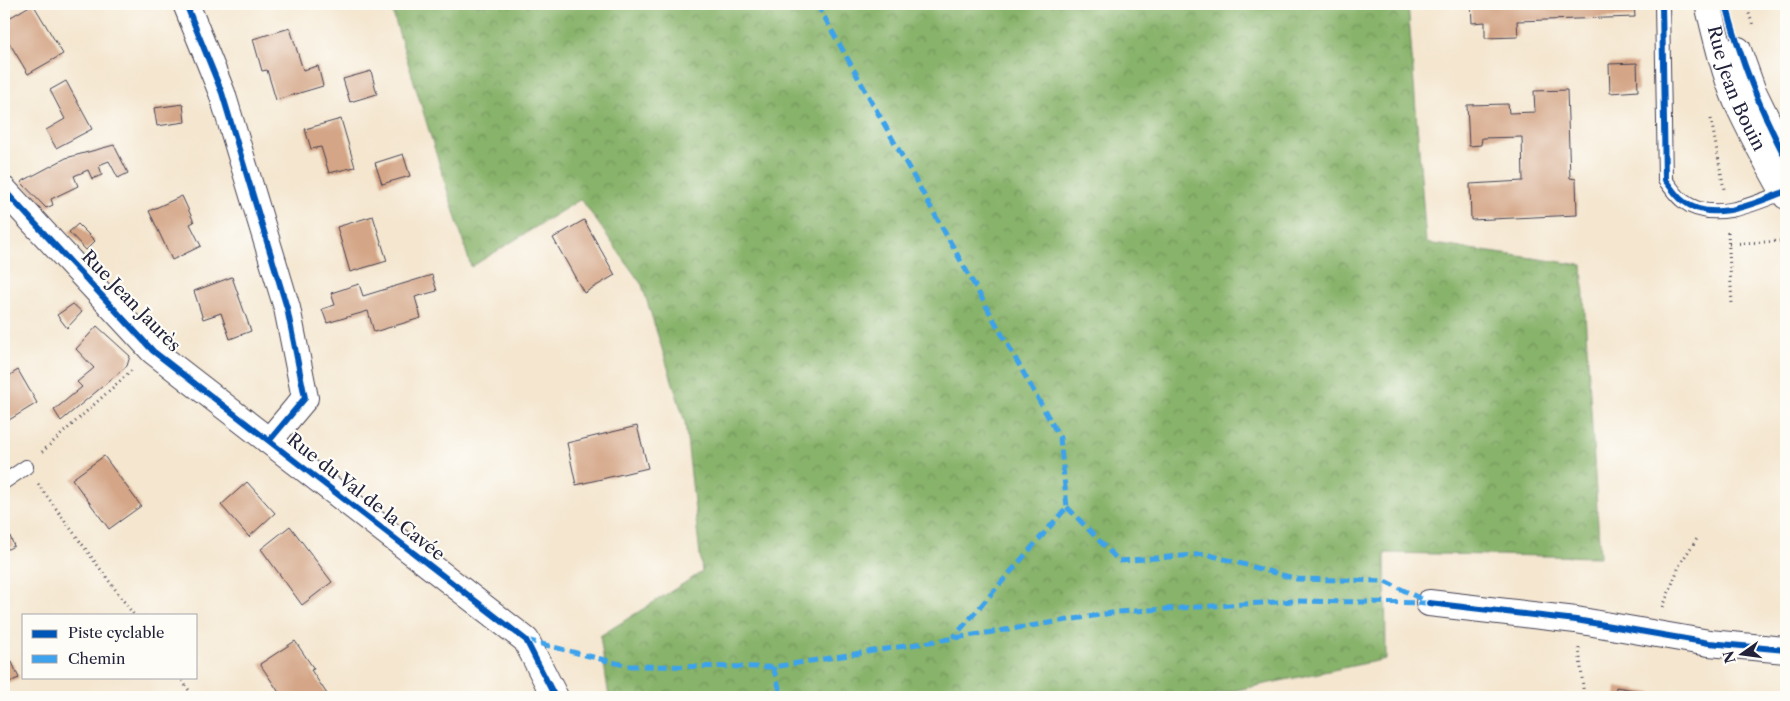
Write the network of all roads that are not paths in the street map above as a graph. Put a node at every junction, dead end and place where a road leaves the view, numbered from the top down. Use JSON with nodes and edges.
{"nodes":[{"id":1,"x":186,"y":4,"type":"edge"},
{"id":2,"x":1662,"y":4,"type":"edge"},
{"id":3,"x":1708,"y":4,"type":"edge"},
{"id":4,"x":1726,"y":4,"type":"edge"},
{"id":5,"x":1786,"y":159,"type":"edge"},
{"id":6,"x":4,"y":190,"type":"edge"},
{"id":7,"x":1786,"y":193,"type":"edge"},
{"id":8,"x":270,"y":441,"type":"junction"},
{"id":9,"x":26,"y":467,"type":"road end"},
{"id":10,"x":4,"y":482,"type":"edge"},
{"id":11,"x":1429,"y":603,"type":"dead end"},
{"id":12,"x":1786,"y":650,"type":"edge"},
{"id":13,"x":555,"y":697,"type":"edge"}],
"edges":[{"from":1,"to":8,"type":"street","name":"Rue du Val de la Cavée"},
{"from":2,"to":7,"type":"lane"},
{"from":3,"to":7,"type":"street","name":"Rue Jean Bouin"},
{"from":4,"to":5,"type":"street","name":"Rue Jean Bouin"},
{"from":6,"to":8,"type":"street","name":"Rue Jean Jaurès"},
{"from":8,"to":13,"type":"street","name":"Rue du Val de la Cavée"},
{"from":9,"to":10,"type":"lane"},
{"from":11,"to":12,"type":"street"}]}
